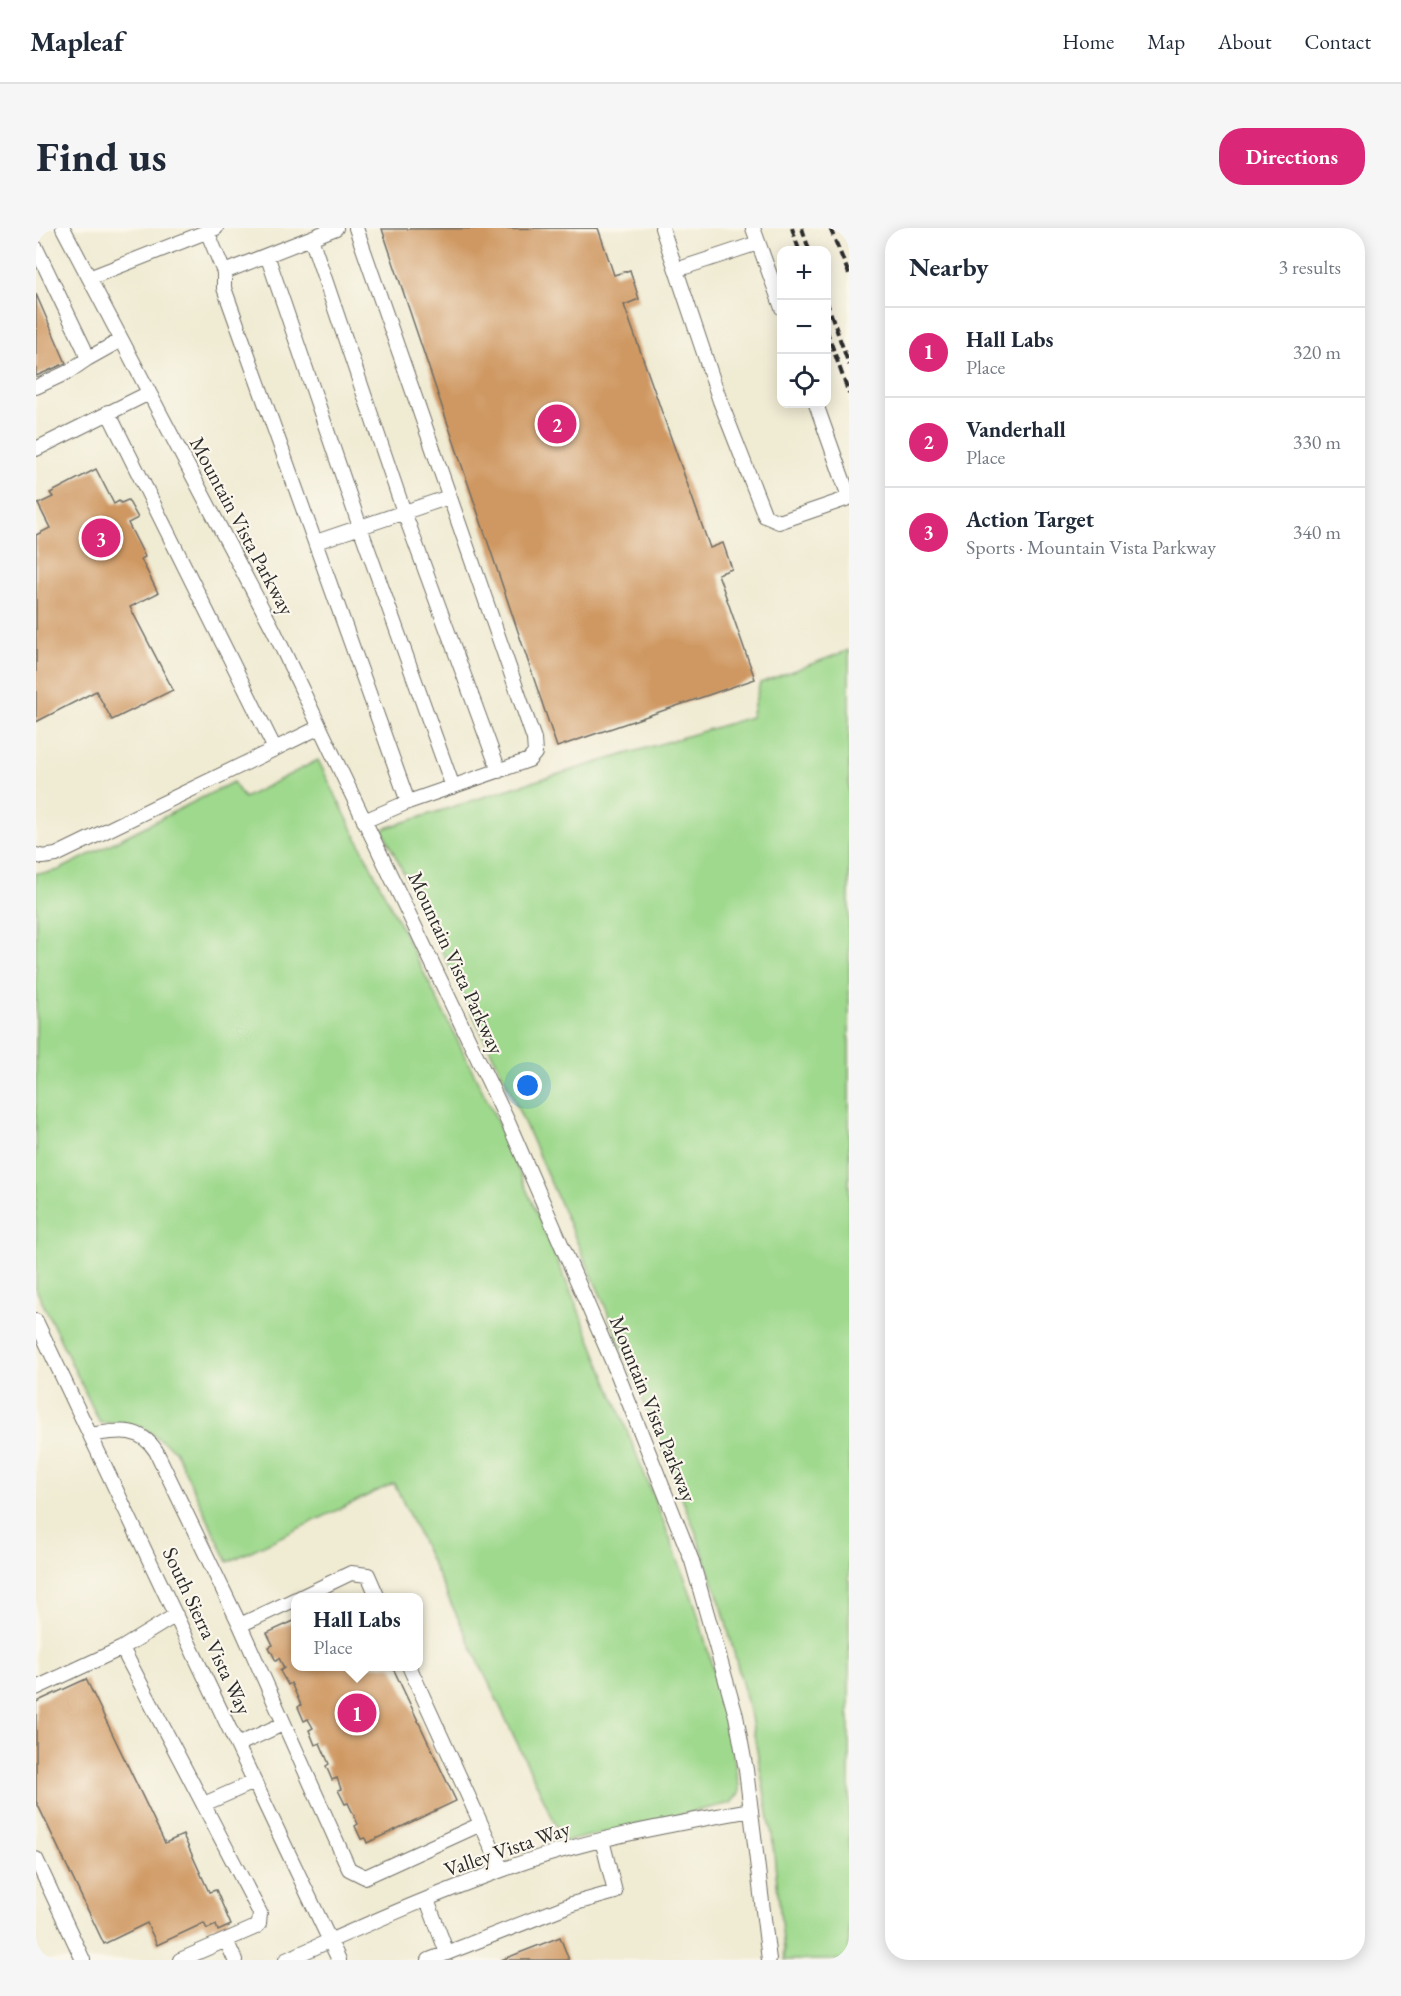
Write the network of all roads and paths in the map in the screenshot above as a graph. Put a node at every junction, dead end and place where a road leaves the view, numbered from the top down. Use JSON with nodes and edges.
{"nodes":[{"id":1,"x":63,"y":228,"type":"edge"},
{"id":2,"x":336,"y":228,"type":"edge"},
{"id":3,"x":356,"y":228,"type":"edge"},
{"id":4,"x":662,"y":228,"type":"edge"},
{"id":5,"x":753,"y":228,"type":"edge"},
{"id":6,"x":211,"y":230,"type":"edge"},
{"id":7,"x":311,"y":238,"type":"junction"},
{"id":8,"x":758,"y":243,"type":"junction"},
{"id":9,"x":36,"y":248,"type":"edge"},
{"id":10,"x":267,"y":255,"type":"junction"},
{"id":11,"x":676,"y":270,"type":"junction"},
{"id":12,"x":224,"y":272,"type":"junction"},
{"id":13,"x":89,"y":278,"type":"junction"},
{"id":14,"x":779,"y":300,"type":"edge"},
{"id":15,"x":121,"y":340,"type":"junction"},
{"id":16,"x":87,"y":359,"type":"junction"},
{"id":17,"x":36,"y":387,"type":"edge"},
{"id":18,"x":149,"y":393,"type":"junction"},
{"id":19,"x":817,"y":408,"type":"edge"},
{"id":20,"x":108,"y":412,"type":"junction"},
{"id":21,"x":36,"y":449,"type":"edge"},
{"id":22,"x":449,"y":497,"type":"junction"},
{"id":23,"x":849,"y":497,"type":"edge"},
{"id":24,"x":404,"y":512,"type":"junction"},
{"id":25,"x":360,"y":527,"type":"junction"},
{"id":26,"x":316,"y":542,"type":"junction"},
{"id":27,"x":320,"y":727,"type":"junction"},
{"id":28,"x":275,"y":748,"type":"junction"},
{"id":29,"x":499,"y":771,"type":"junction"},
{"id":30,"x":453,"y":787,"type":"junction"},
{"id":31,"x":408,"y":802,"type":"junction"},
{"id":32,"x":364,"y":821,"type":"junction"},
{"id":33,"x":36,"y":855,"type":"edge"},
{"id":34,"x":36,"y":1321,"type":"edge"},
{"id":35,"x":90,"y":1435,"type":"junction"},
{"id":36,"x":308,"y":1593,"type":"edge"},
{"id":37,"x":376,"y":1593,"type":"edge"},
{"id":38,"x":291,"y":1601,"type":"edge"},
{"id":39,"x":176,"y":1615,"type":"junction"},
{"id":40,"x":240,"y":1625,"type":"junction"},
{"id":41,"x":122,"y":1648,"type":"junction"},
{"id":42,"x":411,"y":1671,"type":"edge"},
{"id":43,"x":36,"y":1688,"type":"edge"},
{"id":44,"x":283,"y":1724,"type":"junction"},
{"id":45,"x":237,"y":1745,"type":"junction"},
{"id":46,"x":254,"y":1782,"type":"junction"},
{"id":47,"x":204,"y":1804,"type":"junction"},
{"id":48,"x":751,"y":1810,"type":"junction"},
{"id":49,"x":481,"y":1824,"type":"junction"},
{"id":50,"x":602,"y":1840,"type":"junction"},
{"id":51,"x":36,"y":1859,"type":"edge"},
{"id":52,"x":502,"y":1869,"type":"junction"},
{"id":53,"x":427,"y":1900,"type":"junction"},
{"id":54,"x":225,"y":1940,"type":"junction"},
{"id":55,"x":330,"y":1940,"type":"junction"},
{"id":56,"x":447,"y":1953,"type":"junction"},
{"id":57,"x":83,"y":1960,"type":"edge"},
{"id":58,"x":180,"y":1960,"type":"edge"},
{"id":59,"x":235,"y":1960,"type":"edge"},
{"id":60,"x":286,"y":1960,"type":"edge"},
{"id":61,"x":339,"y":1960,"type":"edge"},
{"id":62,"x":429,"y":1960,"type":"edge"},
{"id":63,"x":769,"y":1960,"type":"edge"}],
"edges":[{"from":1,"to":13,"type":"street","name":"Mountain Vista Parkway"},
{"from":2,"to":7,"type":"street"},
{"from":3,"to":22,"type":"street"},
{"from":4,"to":11,"type":"street"},
{"from":5,"to":8,"type":"street"},
{"from":6,"to":12,"type":"street"},
{"from":6,"to":13,"type":"street"},
{"from":7,"to":10,"type":"street"},
{"from":7,"to":24,"type":"street"},
{"from":8,"to":11,"type":"street"},
{"from":8,"to":14,"type":"street"},
{"from":9,"to":16,"type":"street"},
{"from":10,"to":12,"type":"street"},
{"from":10,"to":25,"type":"street"},
{"from":11,"to":23,"type":"street"},
{"from":12,"to":26,"type":"street"},
{"from":13,"to":15,"type":"street","name":"Mountain Vista Parkway"},
{"from":15,"to":16,"type":"street"},
{"from":15,"to":18,"type":"street","name":"Mountain Vista Parkway"},
{"from":16,"to":17,"type":"street"},
{"from":18,"to":20,"type":"street"},
{"from":18,"to":27,"type":"street","name":"Mountain Vista Parkway"},
{"from":19,"to":23,"type":"street"},
{"from":20,"to":21,"type":"street"},
{"from":20,"to":28,"type":"street"},
{"from":22,"to":24,"type":"street"},
{"from":22,"to":29,"type":"street"},
{"from":24,"to":25,"type":"street"},
{"from":24,"to":29,"type":"street"},
{"from":25,"to":26,"type":"street"},
{"from":25,"to":30,"type":"street"},
{"from":26,"to":31,"type":"street"},
{"from":27,"to":28,"type":"street"},
{"from":27,"to":32,"type":"street","name":"Mountain Vista Parkway"},
{"from":28,"to":33,"type":"street"},
{"from":29,"to":30,"type":"street"},
{"from":30,"to":31,"type":"street"},
{"from":31,"to":32,"type":"street"},
{"from":32,"to":48,"type":"street","name":"Mountain Vista Parkway"},
{"from":34,"to":35,"type":"street","name":"South Sierra Vista Way"},
{"from":35,"to":39,"type":"street","name":"South Sierra Vista Way"},
{"from":35,"to":40,"type":"street"},
{"from":36,"to":37,"type":"street"},
{"from":38,"to":40,"type":"street"},
{"from":39,"to":41,"type":"street"},
{"from":39,"to":45,"type":"street","name":"South Sierra Vista Way"},
{"from":40,"to":44,"type":"street"},
{"from":41,"to":43,"type":"street"},
{"from":41,"to":47,"type":"street"},
{"from":42,"to":49,"type":"street"},
{"from":44,"to":45,"type":"street"},
{"from":44,"to":49,"type":"street"},
{"from":45,"to":46,"type":"street","name":"South Sierra Vista Way"},
{"from":46,"to":47,"type":"street"},
{"from":46,"to":55,"type":"street","name":"South Sierra Vista Way"},
{"from":47,"to":54,"type":"street"},
{"from":48,"to":50,"type":"street","name":"Valley Vista Way"},
{"from":48,"to":63,"type":"street","name":"Mountain Vista Parkway"},
{"from":49,"to":52,"type":"street"},
{"from":50,"to":52,"type":"street","name":"Valley Vista Way"},
{"from":50,"to":56,"type":"street"},
{"from":51,"to":57,"type":"street"},
{"from":52,"to":53,"type":"street","name":"Valley Vista Way"},
{"from":53,"to":55,"type":"street","name":"Valley Vista Way"},
{"from":53,"to":56,"type":"street"},
{"from":54,"to":58,"type":"street"},
{"from":54,"to":59,"type":"street"},
{"from":55,"to":60,"type":"street","name":"Valley Vista Way"},
{"from":55,"to":61,"type":"street","name":"South Sierra Vista Way"},
{"from":56,"to":62,"type":"street"}]}
